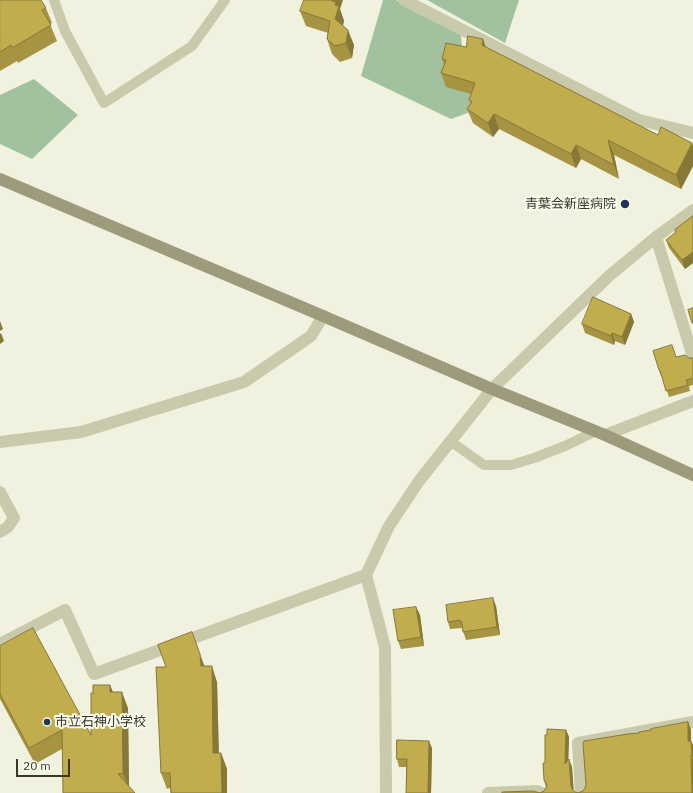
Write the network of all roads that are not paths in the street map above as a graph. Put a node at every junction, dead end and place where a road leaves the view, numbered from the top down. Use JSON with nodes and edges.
{"nodes":[{"id":1,"x":54,"y":0,"type":"edge"},
{"id":2,"x":225,"y":0,"type":"edge"},
{"id":3,"x":404,"y":0,"type":"edge"},
{"id":4,"x":693,"y":133,"type":"edge"},
{"id":5,"x":0,"y":179,"type":"edge"},
{"id":6,"x":693,"y":210,"type":"edge"},
{"id":7,"x":656,"y":237,"type":"junction"},
{"id":8,"x":323,"y":316,"type":"junction"},
{"id":9,"x":693,"y":357,"type":"edge"},
{"id":10,"x":492,"y":389,"type":"junction"},
{"id":11,"x":693,"y":401,"type":"edge"},
{"id":12,"x":601,"y":433,"type":"junction"},
{"id":13,"x":450,"y":441,"type":"junction"},
{"id":14,"x":0,"y":442,"type":"edge"},
{"id":15,"x":693,"y":475,"type":"edge"},
{"id":16,"x":0,"y":492,"type":"edge"},
{"id":17,"x":0,"y":532,"type":"edge"},
{"id":18,"x":366,"y":575,"type":"junction"},
{"id":19,"x":0,"y":644,"type":"edge"},
{"id":20,"x":693,"y":722,"type":"edge"},
{"id":21,"x":386,"y":793,"type":"edge"},
{"id":22,"x":488,"y":793,"type":"edge"},
{"id":23,"x":542,"y":793,"type":"edge"},
{"id":24,"x":581,"y":793,"type":"edge"}],
"edges":[{"from":1,"to":2,"type":"lane"},
{"from":3,"to":4,"type":"street"},
{"from":5,"to":8,"type":"street"},
{"from":6,"to":7,"type":"street"},
{"from":7,"to":9,"type":"street"},
{"from":7,"to":10,"type":"street"},
{"from":8,"to":10,"type":"street"},
{"from":8,"to":14,"type":"street"},
{"from":10,"to":12,"type":"street"},
{"from":10,"to":13,"type":"street"},
{"from":11,"to":12,"type":"street"},
{"from":12,"to":13,"type":"lane"},
{"from":12,"to":15,"type":"street"},
{"from":13,"to":18,"type":"street"},
{"from":16,"to":17,"type":"street"},
{"from":18,"to":19,"type":"street"},
{"from":18,"to":21,"type":"street"},
{"from":20,"to":24,"type":"street"},
{"from":22,"to":23,"type":"street"}]}
